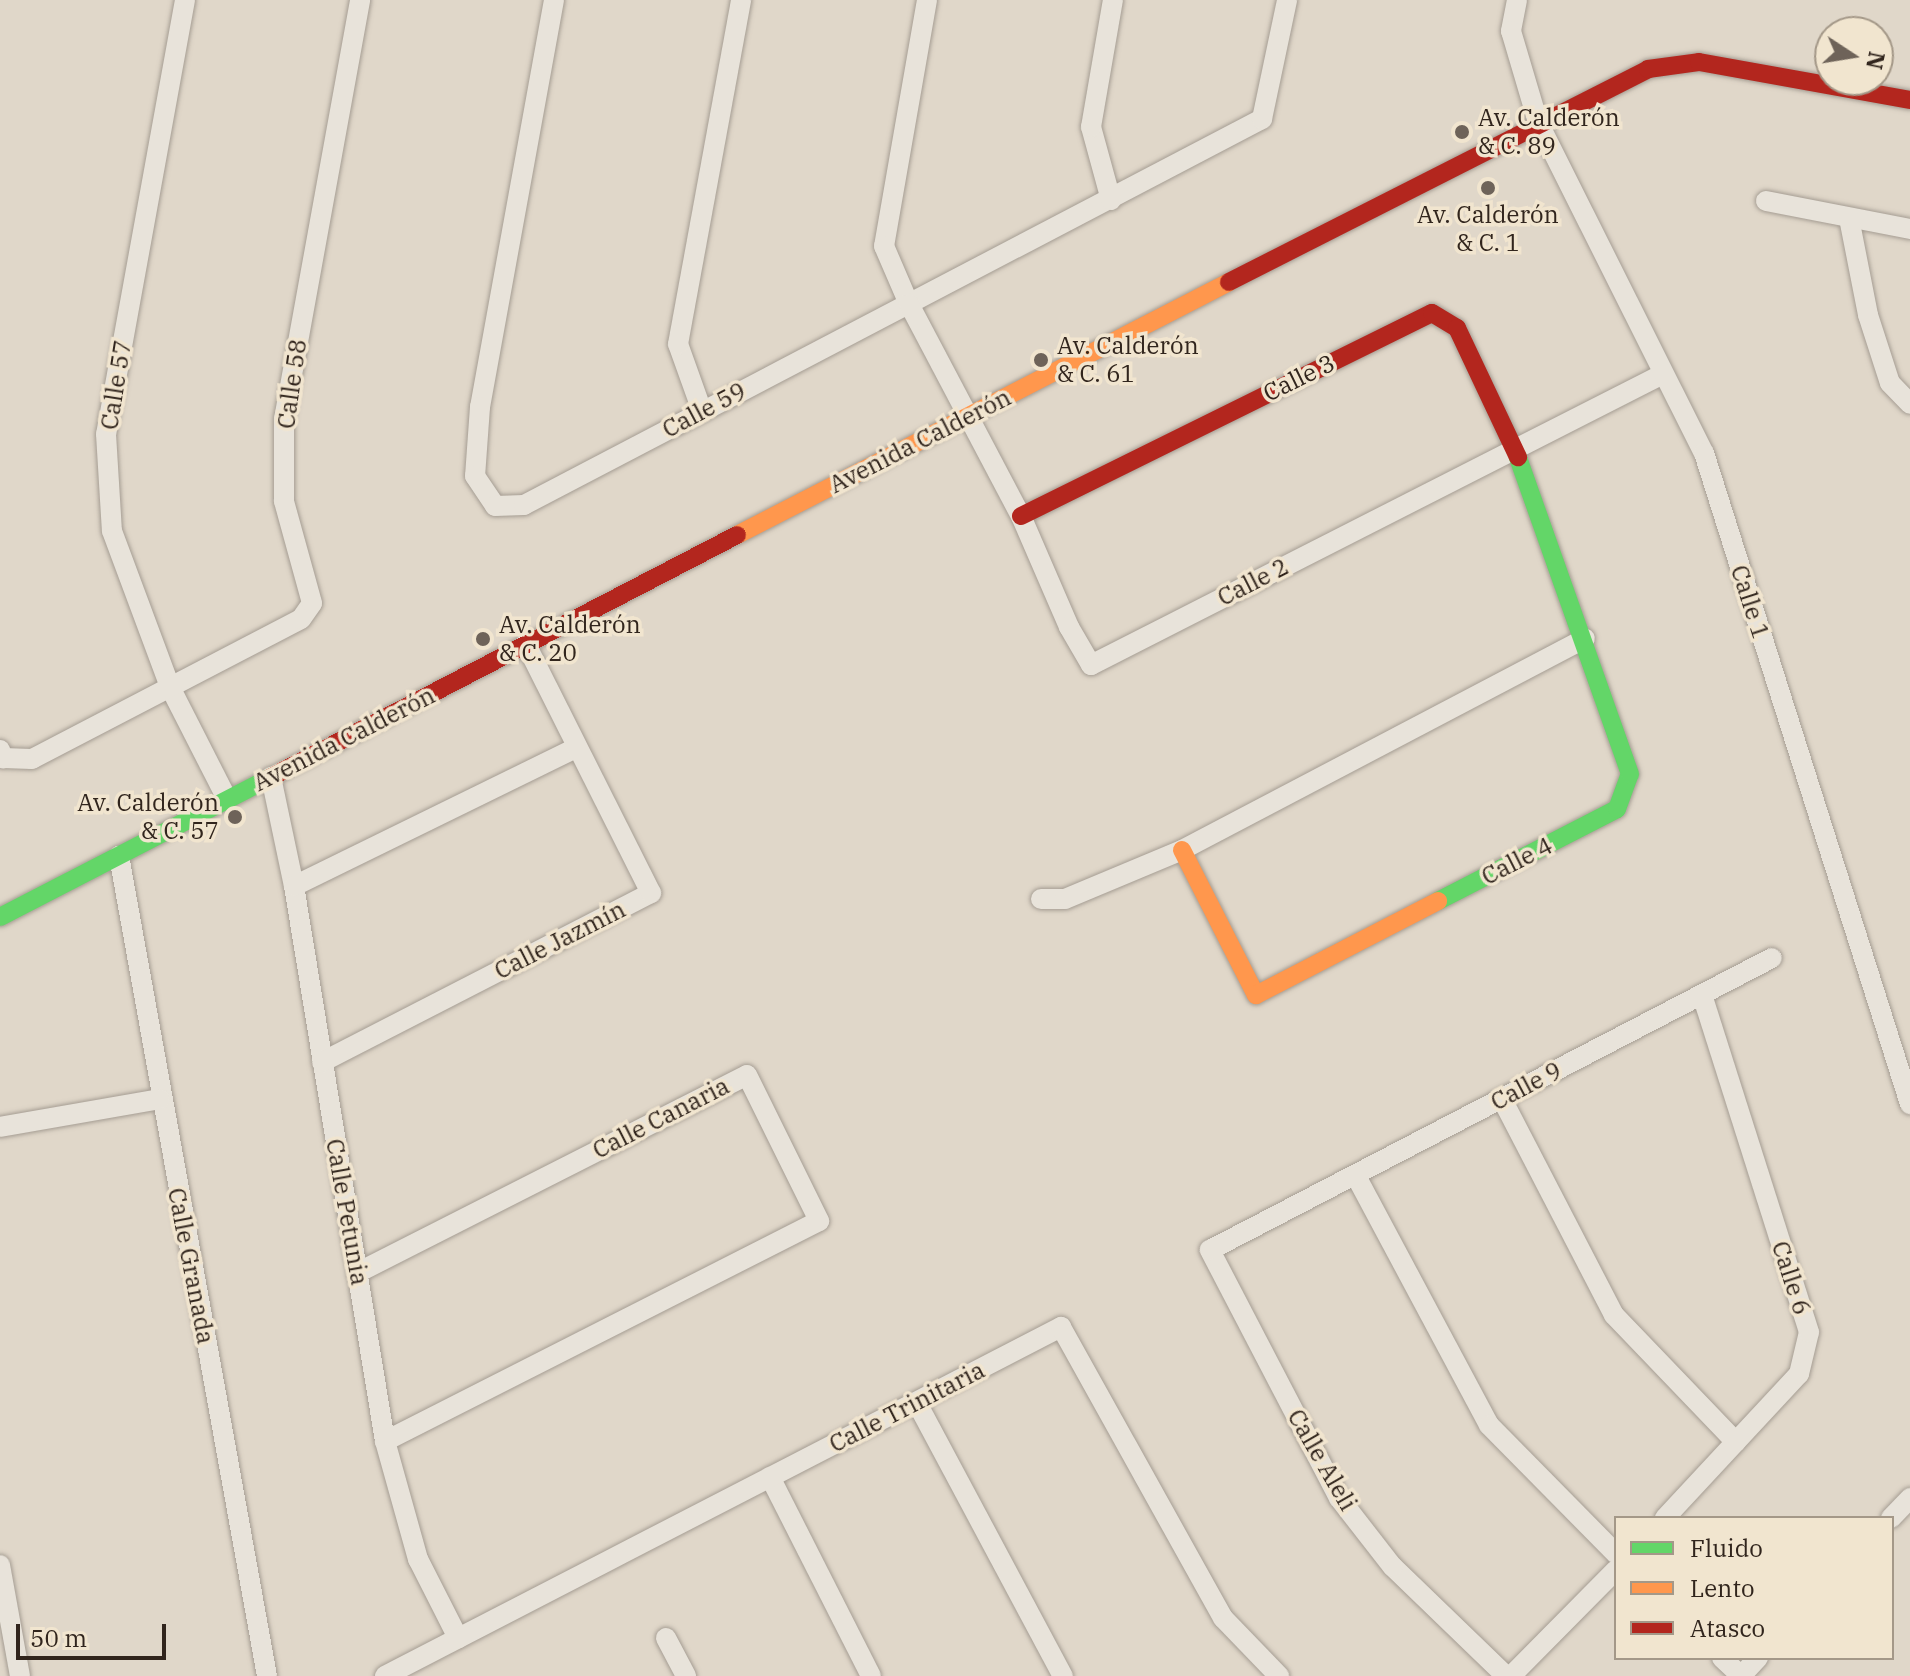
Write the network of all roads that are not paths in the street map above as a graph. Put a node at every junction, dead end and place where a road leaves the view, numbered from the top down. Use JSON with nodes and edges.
{"nodes":[{"id":1,"x":185,"y":0,"type":"edge"},
{"id":2,"x":360,"y":0,"type":"edge"},
{"id":3,"x":554,"y":0,"type":"edge"},
{"id":4,"x":741,"y":0,"type":"edge"},
{"id":5,"x":927,"y":0,"type":"edge"},
{"id":6,"x":1113,"y":0,"type":"edge"},
{"id":7,"x":1287,"y":0,"type":"edge"},
{"id":8,"x":1517,"y":0,"type":"edge"},
{"id":9,"x":1910,"y":100,"type":"edge"},
{"id":10,"x":1538,"y":122,"type":"junction"},
{"id":11,"x":1111,"y":200,"type":"junction"},
{"id":12,"x":1766,"y":201,"type":"dead end"},
{"id":13,"x":1849,"y":218,"type":"junction"},
{"id":14,"x":1910,"y":229,"type":"edge"},
{"id":15,"x":909,"y":304,"type":"junction"},
{"id":16,"x":1663,"y":374,"type":"junction"},
{"id":17,"x":1910,"y":404,"type":"edge"},
{"id":18,"x":702,"y":411,"type":"junction"},
{"id":19,"x":970,"y":414,"type":"junction"},
{"id":20,"x":1515,"y":447,"type":"junction"},
{"id":21,"x":1021,"y":516,"type":"junction"},
{"id":22,"x":1585,"y":638,"type":"junction"},
{"id":23,"x":526,"y":644,"type":"junction"},
{"id":24,"x":170,"y":687,"type":"junction"},
{"id":25,"x":576,"y":748,"type":"junction"},
{"id":26,"x":0,"y":750,"type":"edge"},
{"id":27,"x":271,"y":777,"type":"junction"},
{"id":28,"x":227,"y":799,"type":"junction"},
{"id":29,"x":1182,"y":850,"type":"junction"},
{"id":30,"x":119,"y":856,"type":"junction"},
{"id":31,"x":294,"y":886,"type":"junction"},
{"id":32,"x":1041,"y":899,"type":"dead end"},
{"id":33,"x":0,"y":917,"type":"edge"},
{"id":34,"x":1772,"y":958,"type":"dead end"},
{"id":35,"x":1702,"y":995,"type":"junction"},
{"id":36,"x":322,"y":1062,"type":"junction"},
{"id":37,"x":160,"y":1099,"type":"junction"},
{"id":38,"x":1502,"y":1099,"type":"junction"},
{"id":39,"x":1910,"y":1104,"type":"edge"},
{"id":40,"x":0,"y":1127,"type":"edge"},
{"id":41,"x":1356,"y":1176,"type":"junction"},
{"id":42,"x":1210,"y":1250,"type":"joint"},
{"id":43,"x":357,"y":1273,"type":"junction"},
{"id":44,"x":917,"y":1403,"type":"junction"},
{"id":45,"x":385,"y":1441,"type":"junction"},
{"id":46,"x":1736,"y":1442,"type":"junction"},
{"id":47,"x":770,"y":1477,"type":"junction"},
{"id":48,"x":1910,"y":1498,"type":"edge"},
{"id":49,"x":1667,"y":1516,"type":"edge"},
{"id":50,"x":1893,"y":1516,"type":"edge"},
{"id":51,"x":1614,"y":1552,"type":"edge"},
{"id":52,"x":0,"y":1565,"type":"edge"},
{"id":53,"x":1614,"y":1572,"type":"edge"},
{"id":54,"x":458,"y":1638,"type":"junction"},
{"id":55,"x":666,"y":1638,"type":"dead end"},
{"id":56,"x":1724,"y":1660,"type":"edge"},
{"id":57,"x":1756,"y":1660,"type":"edge"},
{"id":58,"x":20,"y":1676,"type":"edge"},
{"id":59,"x":267,"y":1676,"type":"edge"},
{"id":60,"x":385,"y":1676,"type":"edge"},
{"id":61,"x":686,"y":1676,"type":"edge"},
{"id":62,"x":871,"y":1676,"type":"edge"},
{"id":63,"x":1063,"y":1676,"type":"edge"},
{"id":64,"x":1279,"y":1676,"type":"edge"},
{"id":65,"x":1508,"y":1676,"type":"edge"},
{"id":66,"x":1741,"y":1676,"type":"edge"}],
"edges":[{"from":1,"to":24,"type":"street","name":"Calle 57"},
{"from":2,"to":24,"type":"street","name":"Calle 58"},
{"from":3,"to":18,"type":"street","name":"Calle 59"},
{"from":4,"to":18,"type":"street"},
{"from":5,"to":15,"type":"street","name":"Calle 2"},
{"from":6,"to":11,"type":"street"},
{"from":7,"to":11,"type":"street","name":"Calle 59"},
{"from":8,"to":10,"type":"street","name":"Calle 1"},
{"from":9,"to":10,"type":"street","name":"Avenida Calderón"},
{"from":10,"to":16,"type":"street","name":"Calle 1"},
{"from":10,"to":19,"type":"street","name":"Avenida Calderón"},
{"from":11,"to":15,"type":"street","name":"Calle 59"},
{"from":12,"to":13,"type":"street"},
{"from":13,"to":14,"type":"street"},
{"from":13,"to":17,"type":"street"},
{"from":15,"to":18,"type":"street","name":"Calle 59"},
{"from":15,"to":19,"type":"street","name":"Calle 2"},
{"from":16,"to":20,"type":"street","name":"Calle 2"},
{"from":16,"to":39,"type":"street","name":"Calle 1"},
{"from":19,"to":21,"type":"street","name":"Calle 2"},
{"from":19,"to":23,"type":"street","name":"Avenida Calderón"},
{"from":20,"to":21,"type":"street","name":"Calle 3"},
{"from":20,"to":21,"type":"street","name":"Calle 2"},
{"from":20,"to":22,"type":"street","name":"Calle 4"},
{"from":22,"to":29,"type":"street"},
{"from":22,"to":29,"type":"street","name":"Calle 4"},
{"from":23,"to":25,"type":"street"},
{"from":23,"to":27,"type":"street","name":"Avenida Calderón"},
{"from":24,"to":26,"type":"street","name":"Calle 58"},
{"from":24,"to":28,"type":"street","name":"Calle 57"},
{"from":25,"to":31,"type":"street"},
{"from":25,"to":36,"type":"street","name":"Calle Jazmín"},
{"from":27,"to":28,"type":"street","name":"Avenida Calderón"},
{"from":27,"to":31,"type":"street","name":"Calle Petunia"},
{"from":28,"to":30,"type":"street","name":"Avenida Calderón"},
{"from":29,"to":32,"type":"street"},
{"from":30,"to":33,"type":"street","name":"Avenida Calderón"},
{"from":30,"to":37,"type":"street","name":"Calle Granada"},
{"from":31,"to":36,"type":"street","name":"Calle Petunia"},
{"from":34,"to":35,"type":"street","name":"Calle 9"},
{"from":35,"to":38,"type":"street","name":"Calle 9"},
{"from":35,"to":46,"type":"street","name":"Calle 6"},
{"from":36,"to":43,"type":"street","name":"Calle Petunia"},
{"from":37,"to":40,"type":"street"},
{"from":37,"to":59,"type":"street","name":"Calle Granada"},
{"from":38,"to":41,"type":"street","name":"Calle 9"},
{"from":38,"to":46,"type":"street"},
{"from":41,"to":42,"type":"street","name":"Calle 9"},
{"from":41,"to":51,"type":"street"},
{"from":42,"to":65,"type":"street","name":"Calle Aleli"},
{"from":43,"to":45,"type":"street","name":"Calle Petunia"},
{"from":43,"to":45,"type":"street","name":"Calle Canaria"},
{"from":44,"to":47,"type":"street","name":"Calle Trinitaria"},
{"from":44,"to":63,"type":"street"},
{"from":44,"to":64,"type":"street","name":"Calle Trinitaria"},
{"from":45,"to":54,"type":"street","name":"Calle Petunia"},
{"from":46,"to":49,"type":"street","name":"Calle 6"},
{"from":47,"to":54,"type":"street","name":"Calle Trinitaria"},
{"from":47,"to":62,"type":"street"},
{"from":48,"to":50,"type":"street"},
{"from":52,"to":58,"type":"street"},
{"from":53,"to":65,"type":"street"},
{"from":54,"to":60,"type":"street","name":"Calle Trinitaria"},
{"from":55,"to":61,"type":"street"},
{"from":56,"to":66,"type":"street"},
{"from":57,"to":66,"type":"street"}]}
